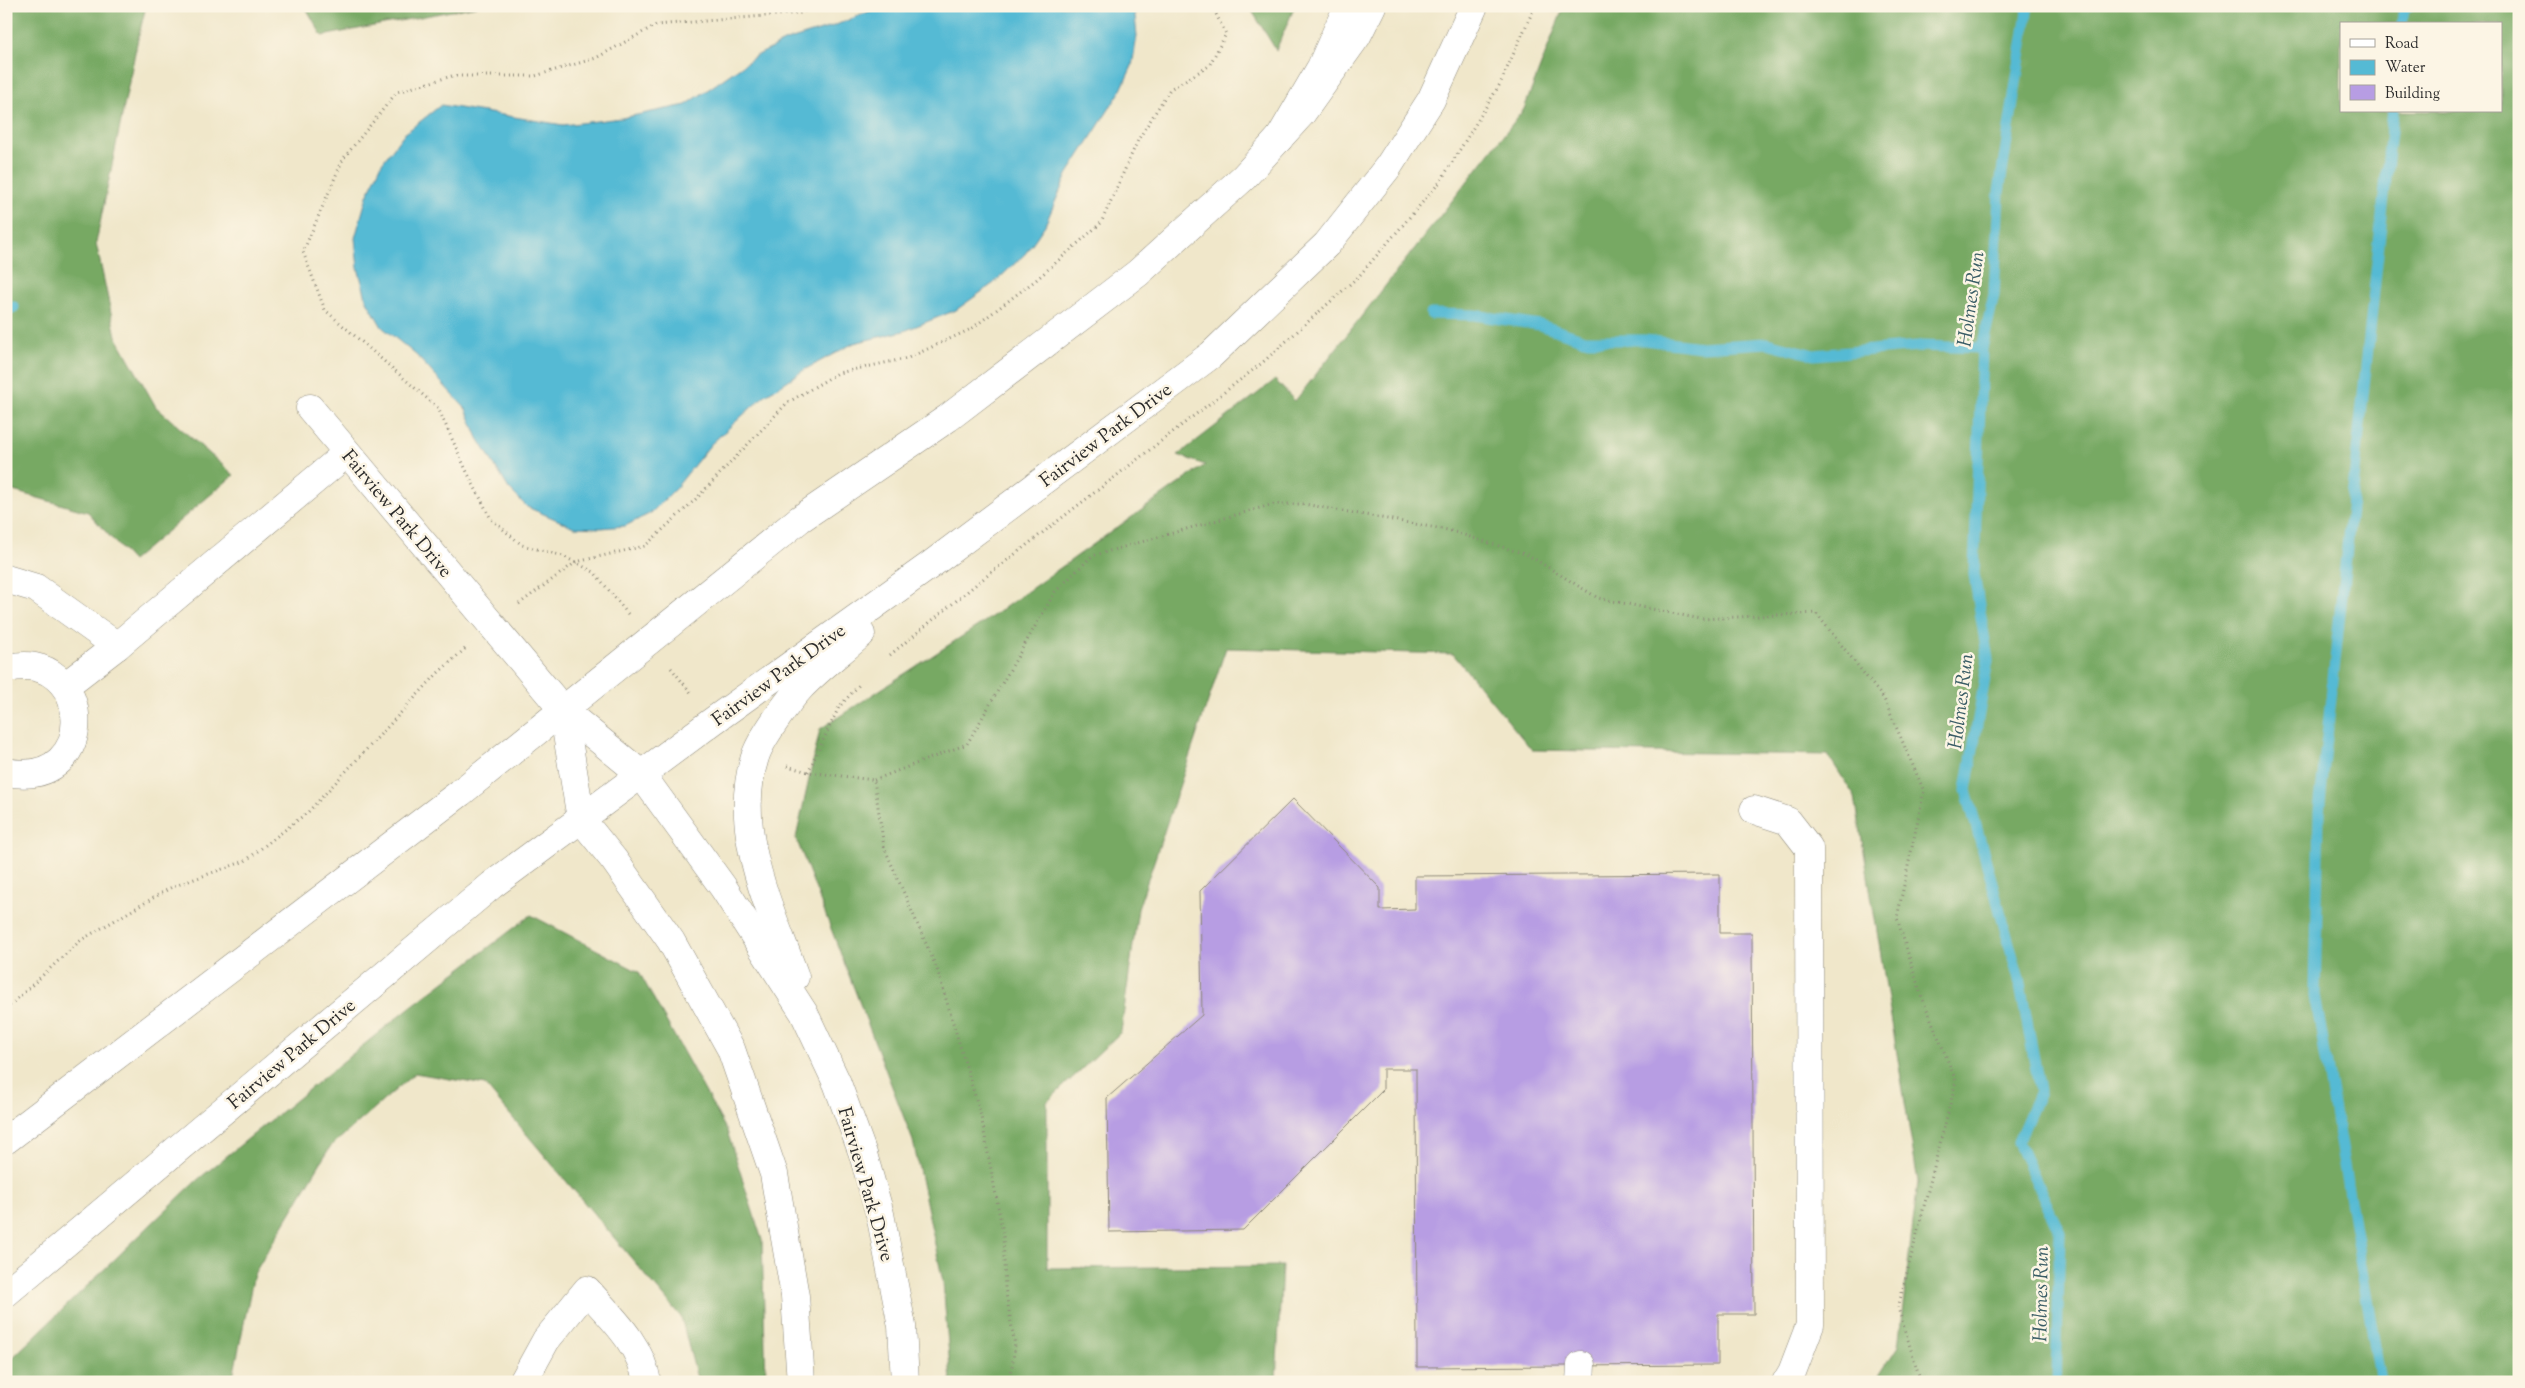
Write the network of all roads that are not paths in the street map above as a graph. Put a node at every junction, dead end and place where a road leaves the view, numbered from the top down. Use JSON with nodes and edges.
{"nodes":[{"id":1,"x":1348,"y":6,"type":"edge"},
{"id":2,"x":1372,"y":6,"type":"edge"},
{"id":3,"x":1474,"y":6,"type":"edge"},
{"id":4,"x":1279,"y":139,"type":"junction"},
{"id":5,"x":310,"y":408,"type":"dead end"},
{"id":6,"x":347,"y":453,"type":"junction"},
{"id":7,"x":929,"y":566,"type":"junction"},
{"id":8,"x":6,"y":579,"type":"edge"},
{"id":9,"x":117,"y":646,"type":"junction"},
{"id":10,"x":6,"y":668,"type":"edge"},
{"id":11,"x":65,"y":686,"type":"junction"},
{"id":12,"x":563,"y":710,"type":"junction"},
{"id":13,"x":6,"y":772,"type":"edge"},
{"id":14,"x":642,"y":774,"type":"junction"},
{"id":15,"x":1754,"y":810,"type":"dead end"},
{"id":16,"x":581,"y":820,"type":"junction"},
{"id":17,"x":817,"y":1040,"type":"junction"},
{"id":18,"x":6,"y":1140,"type":"edge"},
{"id":19,"x":6,"y":1293,"type":"edge"},
{"id":20,"x":523,"y":1382,"type":"edge"},
{"id":21,"x":647,"y":1382,"type":"edge"},
{"id":22,"x":801,"y":1382,"type":"edge"},
{"id":23,"x":905,"y":1382,"type":"edge"},
{"id":24,"x":1786,"y":1382,"type":"edge"}],
"edges":[{"from":1,"to":4,"type":"main road"},
{"from":2,"to":4,"type":"main road"},
{"from":3,"to":7,"type":"main road","name":"Fairview Park Drive"},
{"from":4,"to":12,"type":"main road"},
{"from":5,"to":6,"type":"main road","name":"Fairview Park Drive"},
{"from":6,"to":9,"type":"main road"},
{"from":6,"to":12,"type":"main road","name":"Fairview Park Drive"},
{"from":7,"to":14,"type":"main road","name":"Fairview Park Drive"},
{"from":7,"to":17,"type":"main road"},
{"from":8,"to":9,"type":"main road"},
{"from":9,"to":11,"type":"main road"},
{"from":10,"to":11,"type":"main road"},
{"from":11,"to":13,"type":"main road"},
{"from":12,"to":14,"type":"main road","name":"Fairview Park Drive"},
{"from":12,"to":16,"type":"main road"},
{"from":12,"to":18,"type":"main road"},
{"from":14,"to":16,"type":"main road","name":"Fairview Park Drive"},
{"from":14,"to":17,"type":"main road","name":"Fairview Park Drive"},
{"from":15,"to":24,"type":"main road"},
{"from":16,"to":19,"type":"main road","name":"Fairview Park Drive"},
{"from":16,"to":22,"type":"main road"},
{"from":17,"to":23,"type":"main road","name":"Fairview Park Drive"},
{"from":20,"to":21,"type":"main road"}]}
